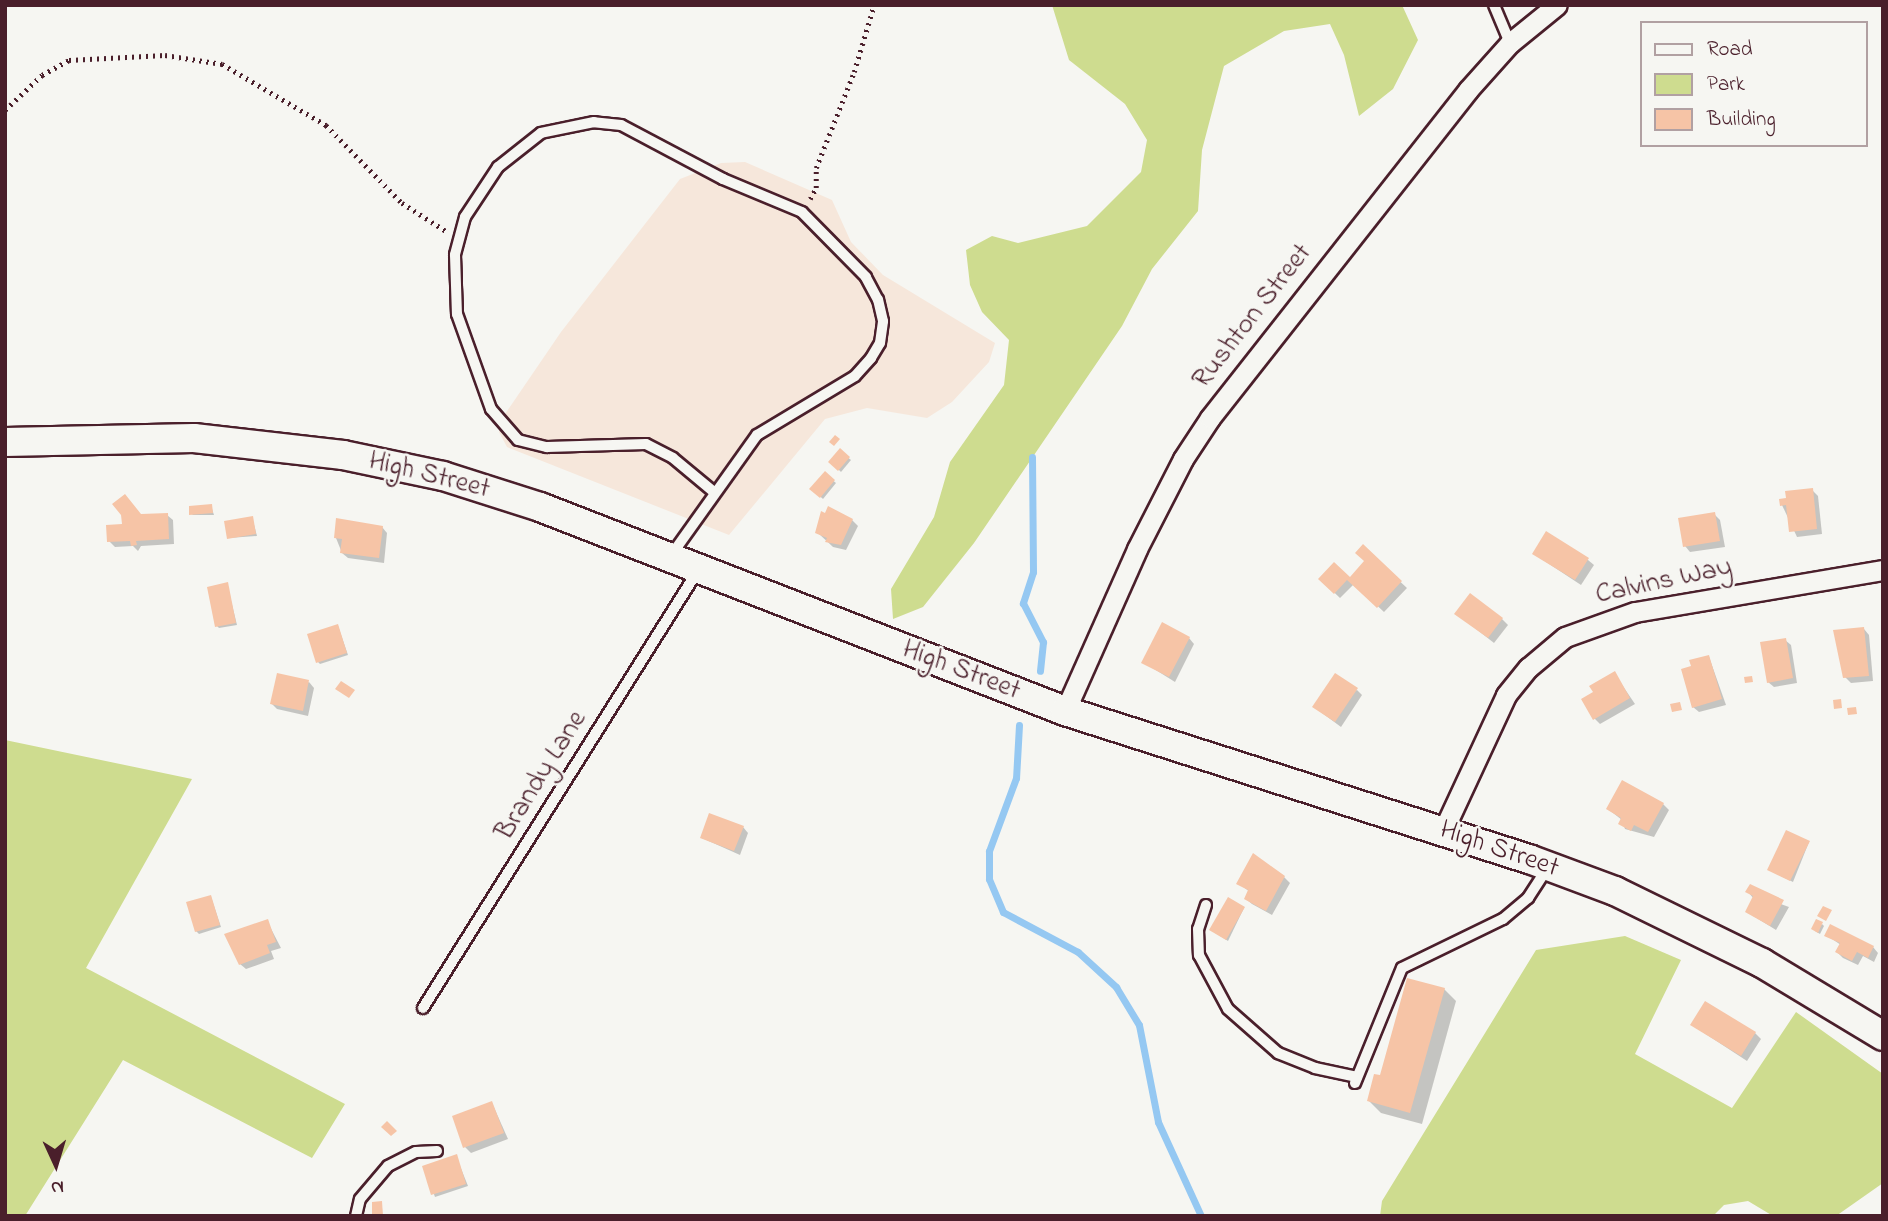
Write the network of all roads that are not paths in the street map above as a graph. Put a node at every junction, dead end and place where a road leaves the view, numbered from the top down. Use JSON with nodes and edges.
{"nodes":[{"id":1,"x":1494,"y":5,"type":"edge"},
{"id":2,"x":1557,"y":5,"type":"edge"},
{"id":3,"x":1510,"y":43,"type":"junction"},
{"id":4,"x":5,"y":442,"type":"edge"},
{"id":5,"x":714,"y":492,"type":"junction"},
{"id":6,"x":670,"y":557,"type":"junction"},
{"id":7,"x":699,"y":569,"type":"junction"},
{"id":8,"x":1883,"y":570,"type":"edge"},
{"id":9,"x":1065,"y":711,"type":"junction"},
{"id":10,"x":1443,"y":831,"type":"junction"},
{"id":11,"x":1548,"y":866,"type":"junction"},
{"id":12,"x":1206,"y":905,"type":"dead end"},
{"id":13,"x":422,"y":1009,"type":"dead end"},
{"id":14,"x":1883,"y":1037,"type":"edge"},
{"id":15,"x":437,"y":1151,"type":"dead end"},
{"id":16,"x":356,"y":1216,"type":"edge"}],
"edges":[{"from":1,"to":3,"type":"lane"},
{"from":2,"to":3,"type":"street","name":"Rushton Street"},
{"from":3,"to":9,"type":"street","name":"Rushton Street"},
{"from":4,"to":6,"type":"street","name":"High Street"},
{"from":5,"to":5,"type":"lane"},
{"from":5,"to":6,"type":"lane"},
{"from":6,"to":7,"type":"street","name":"High Street"},
{"from":7,"to":9,"type":"street","name":"High Street"},
{"from":7,"to":13,"type":"lane","name":"Brandy Lane"},
{"from":8,"to":10,"type":"street","name":"Calvins Way"},
{"from":9,"to":10,"type":"street","name":"High Street"},
{"from":10,"to":11,"type":"street","name":"High Street"},
{"from":11,"to":12,"type":"lane"},
{"from":11,"to":14,"type":"street","name":"High Street"},
{"from":15,"to":16,"type":"lane"}]}
